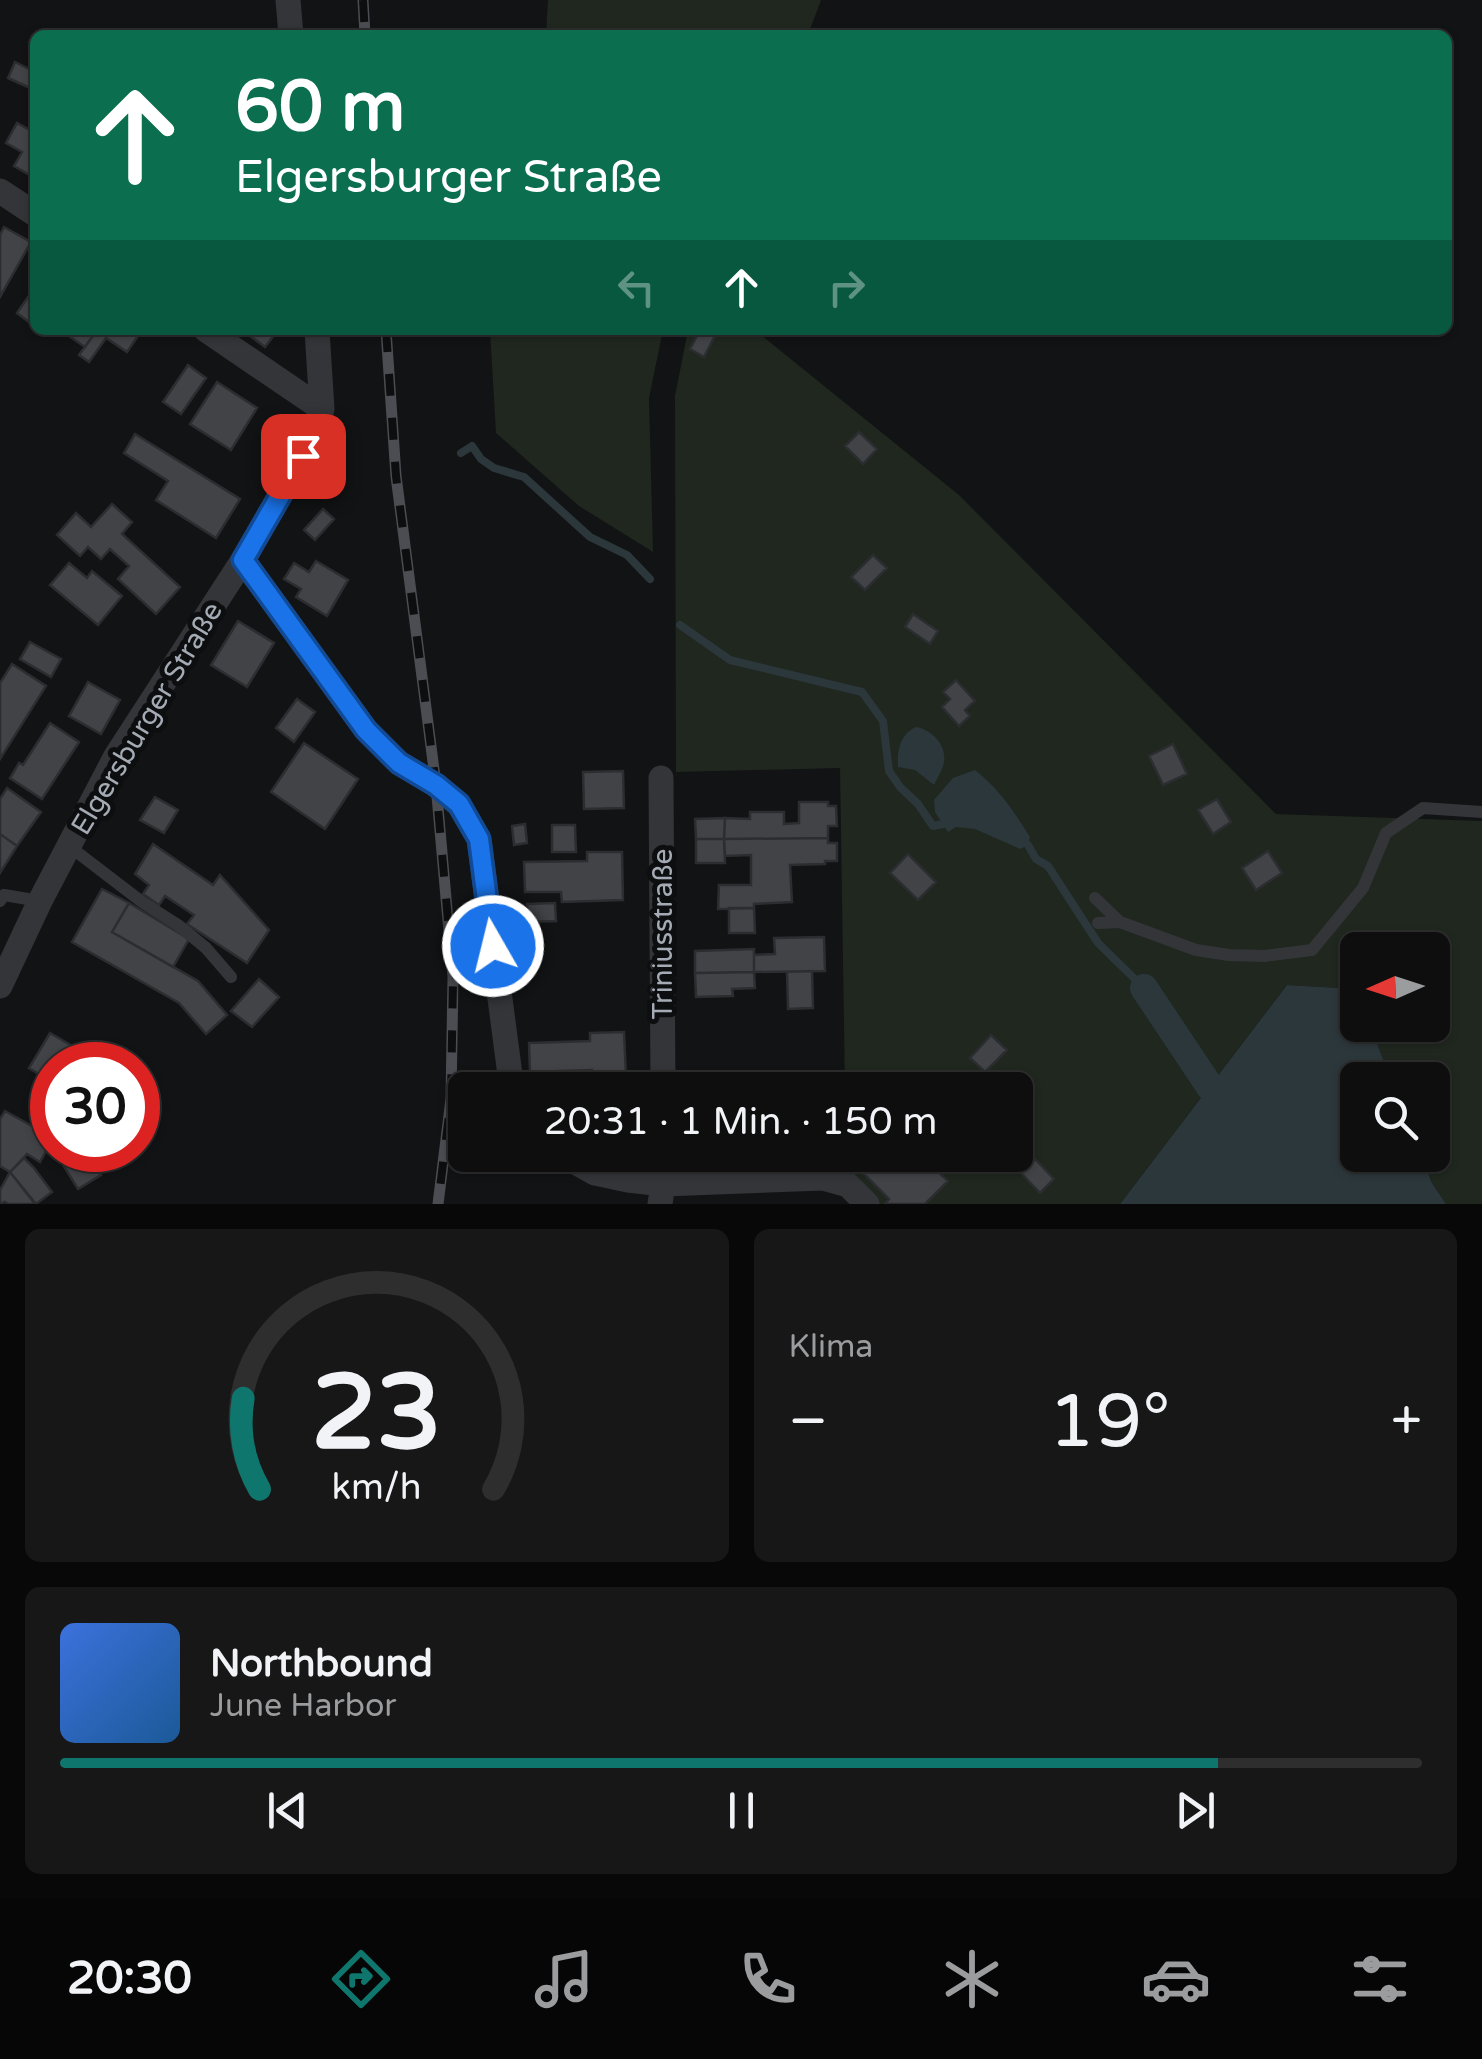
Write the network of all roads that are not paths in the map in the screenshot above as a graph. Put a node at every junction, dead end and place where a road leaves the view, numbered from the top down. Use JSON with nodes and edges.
{"nodes":[{"id":1,"x":288,"y":0,"type":"edge"},
{"id":2,"x":291,"y":30,"type":"edge"},
{"id":3,"x":0,"y":191,"type":"edge"},
{"id":4,"x":30,"y":211,"type":"edge"},
{"id":5,"x":213,"y":335,"type":"edge"},
{"id":6,"x":316,"y":335,"type":"edge"},
{"id":7,"x":322,"y":409,"type":"junction"},
{"id":8,"x":243,"y":560,"type":"junction"},
{"id":9,"x":662,"y":778,"type":"dead end"},
{"id":10,"x":1482,"y":812,"type":"edge"},
{"id":11,"x":69,"y":846,"type":"junction"},
{"id":12,"x":1095,"y":898,"type":"dead end"},
{"id":13,"x":0,"y":901,"type":"edge"},
{"id":14,"x":40,"y":901,"type":"junction"},
{"id":15,"x":1120,"y":922,"type":"junction"},
{"id":16,"x":1098,"y":923,"type":"dead end"},
{"id":17,"x":231,"y":977,"type":"dead end"},
{"id":18,"x":0,"y":986,"type":"edge"},
{"id":19,"x":510,"y":1072,"type":"edge"},
{"id":20,"x":663,"y":1072,"type":"edge"},
{"id":21,"x":595,"y":1172,"type":"edge"},
{"id":22,"x":662,"y":1194,"type":"edge"},
{"id":23,"x":867,"y":1204,"type":"edge"}],
"edges":[{"from":1,"to":2,"type":"street"},
{"from":3,"to":4,"type":"street"},
{"from":5,"to":7,"type":"street"},
{"from":6,"to":7,"type":"street","name":"Elgersburger Straße"},
{"from":7,"to":8,"type":"street","name":"Elgersburger Straße"},
{"from":8,"to":11,"type":"street","name":"Elgersburger Straße"},
{"from":8,"to":19,"type":"street"},
{"from":9,"to":20,"type":"street","name":"Triniusstraße"},
{"from":10,"to":15,"type":"lane"},
{"from":11,"to":14,"type":"street","name":"Elgersburger Straße"},
{"from":11,"to":17,"type":"lane"},
{"from":12,"to":15,"type":"lane"},
{"from":13,"to":14,"type":"lane"},
{"from":14,"to":18,"type":"street","name":"Elgersburger Straße"},
{"from":15,"to":16,"type":"lane"},
{"from":21,"to":22,"type":"street"},
{"from":22,"to":23,"type":"street"}]}
